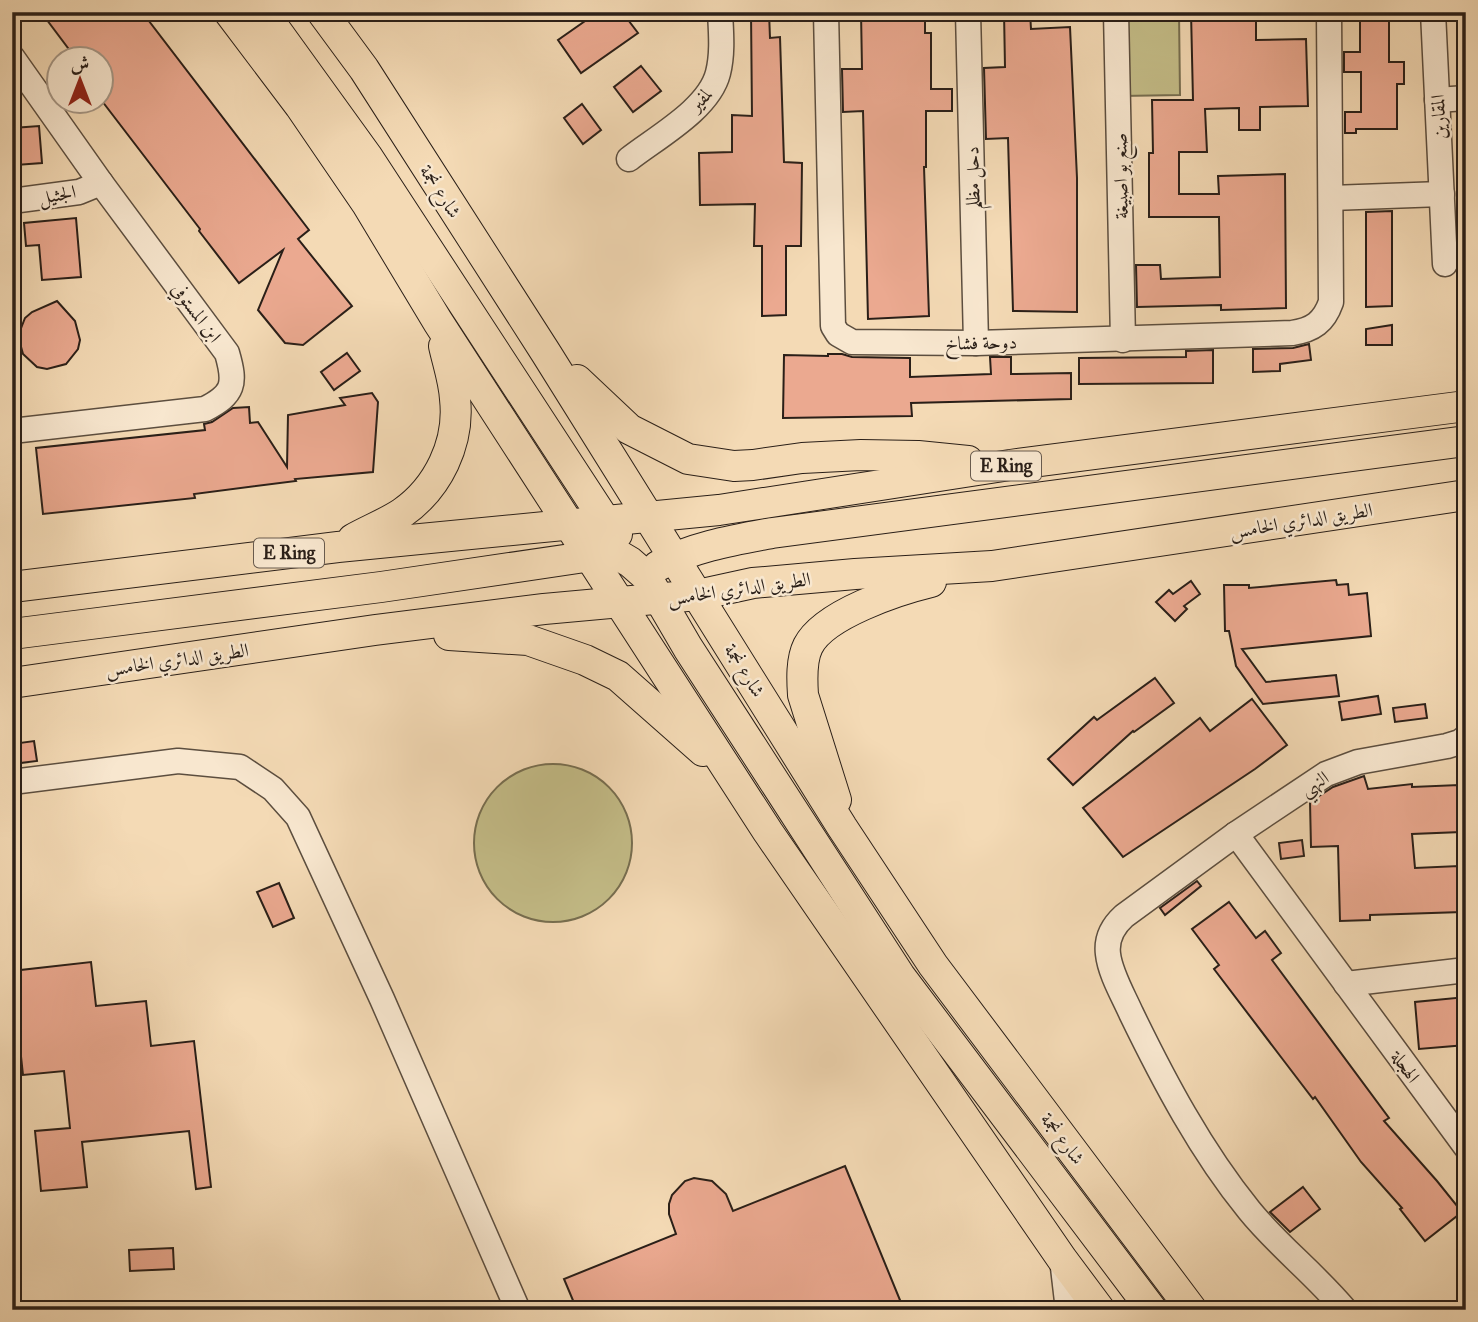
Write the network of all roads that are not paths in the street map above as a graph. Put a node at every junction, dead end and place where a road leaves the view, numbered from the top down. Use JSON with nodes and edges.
{"nodes":[{"id":1,"x":229,"y":12,"type":"edge"},
{"id":2,"x":263,"y":12,"type":"edge"},
{"id":3,"x":322,"y":12,"type":"edge"},
{"id":4,"x":720,"y":12,"type":"edge"},
{"id":5,"x":825,"y":12,"type":"edge"},
{"id":6,"x":968,"y":12,"type":"edge"},
{"id":7,"x":1116,"y":12,"type":"edge"},
{"id":8,"x":1329,"y":12,"type":"edge"},
{"id":9,"x":1433,"y":12,"type":"edge"},
{"id":10,"x":12,"y":57,"type":"edge"},
{"id":11,"x":1466,"y":98,"type":"edge"},
{"id":12,"x":1437,"y":100,"type":"junction"},
{"id":13,"x":629,"y":159,"type":"dead end"},
{"id":14,"x":101,"y":183,"type":"junction"},
{"id":15,"x":1442,"y":194,"type":"junction"},
{"id":16,"x":1331,"y":198,"type":"junction"},
{"id":17,"x":12,"y":201,"type":"edge"},
{"id":18,"x":1445,"y":264,"type":"dead end"},
{"id":19,"x":438,"y":322,"type":"junction"},
{"id":20,"x":1123,"y":340,"type":"junction"},
{"id":21,"x":976,"y":343,"type":"junction"},
{"id":22,"x":546,"y":352,"type":"junction"},
{"id":23,"x":1466,"y":406,"type":"edge"},
{"id":24,"x":12,"y":431,"type":"edge"},
{"id":25,"x":1466,"y":441,"type":"edge"},
{"id":26,"x":1010,"y":465,"type":"junction"},
{"id":27,"x":1466,"y":495,"type":"edge"},
{"id":28,"x":649,"y":518,"type":"junction"},
{"id":29,"x":606,"y":522,"type":"junction"},
{"id":30,"x":567,"y":525,"type":"junction"},
{"id":31,"x":338,"y":547,"type":"junction"},
{"id":32,"x":610,"y":552,"type":"junction"},
{"id":33,"x":992,"y":566,"type":"junction"},
{"id":34,"x":659,"y":575,"type":"junction"},
{"id":35,"x":12,"y":587,"type":"edge"},
{"id":36,"x":698,"y":595,"type":"junction"},
{"id":37,"x":620,"y":603,"type":"junction"},
{"id":38,"x":375,"y":630,"type":"junction"},
{"id":39,"x":12,"y":634,"type":"edge"},
{"id":40,"x":12,"y":683,"type":"edge"},
{"id":41,"x":1466,"y":737,"type":"edge"},
{"id":42,"x":732,"y":776,"type":"junction"},
{"id":43,"x":12,"y":782,"type":"edge"},
{"id":44,"x":842,"y":827,"type":"junction"},
{"id":45,"x":1236,"y":834,"type":"junction"},
{"id":46,"x":1466,"y":970,"type":"edge"},
{"id":47,"x":1346,"y":984,"type":"junction"},
{"id":48,"x":1466,"y":1147,"type":"edge"},
{"id":49,"x":1062,"y":1259,"type":"junction"},
{"id":50,"x":518,"y":1310,"type":"edge"},
{"id":51,"x":1068,"y":1310,"type":"edge"},
{"id":52,"x":1100,"y":1310,"type":"edge"},
{"id":53,"x":1152,"y":1310,"type":"edge"},
{"id":54,"x":1192,"y":1310,"type":"edge"},
{"id":55,"x":1345,"y":1310,"type":"edge"}],
"edges":[{"from":1,"to":19,"type":"main road"},
{"from":2,"to":29,"type":"main road"},
{"from":3,"to":22,"type":"main road","name":"شارع نجمة"},
{"from":4,"to":13,"type":"street","name":"لمفير"},
{"from":5,"to":21,"type":"street","name":"دوحة فشاخ"},
{"from":6,"to":21,"type":"street","name":"دحل مظلم"},
{"from":7,"to":20,"type":"street","name":"صنع بو اصبيغة"},
{"from":8,"to":16,"type":"street","name":"دوحة فشاخ"},
{"from":9,"to":12,"type":"street","name":"المقارين"},
{"from":10,"to":14,"type":"street","name":"ابن المستوفي"},
{"from":11,"to":12,"type":"street"},
{"from":12,"to":15,"type":"street","name":"المقارين"},
{"from":14,"to":17,"type":"street","name":"الجثيل"},
{"from":14,"to":24,"type":"street","name":"ابن المستوفي"},
{"from":15,"to":16,"type":"street"},
{"from":15,"to":18,"type":"street","name":"المقارين"},
{"from":16,"to":20,"type":"street","name":"دوحة فشاخ"},
{"from":19,"to":30,"type":"main road"},
{"from":19,"to":31,"type":"main road"},
{"from":20,"to":21,"type":"street","name":"دوحة فشاخ"},
{"from":22,"to":26,"type":"main road"},
{"from":22,"to":28,"type":"main road","name":"شارع نجمة"},
{"from":23,"to":26,"type":"main road","number":"E Ring"},
{"from":25,"to":34,"type":"main road","name":"الطريق الدائري الخامس"},
{"from":26,"to":28,"type":"main road","number":"E Ring"},
{"from":27,"to":33,"type":"main road","name":"الطريق الدائري الخامس"},
{"from":28,"to":29,"type":"main road","number":"E Ring"},
{"from":28,"to":32,"type":"main road"},
{"from":28,"to":34,"type":"main road","name":"شارع نجمة"},
{"from":29,"to":30,"type":"main road","number":"E Ring"},
{"from":29,"to":32,"type":"main road"},
{"from":30,"to":31,"type":"main road","number":"E Ring"},
{"from":30,"to":32,"type":"main road"},
{"from":31,"to":35,"type":"main road","number":"E Ring"},
{"from":32,"to":34,"type":"main road"},
{"from":32,"to":37,"type":"main road"},
{"from":32,"to":39,"type":"main road"},
{"from":33,"to":36,"type":"main road","name":"الطريق الدائري الخامس"},
{"from":33,"to":44,"type":"main road"},
{"from":34,"to":36,"type":"main road"},
{"from":34,"to":37,"type":"main road","name":"الطريق الدائري الخامس"},
{"from":34,"to":53,"type":"main road","name":"شارع نجمة"},
{"from":36,"to":44,"type":"main road","name":"شارع نجمة"},
{"from":37,"to":38,"type":"main road","name":"الطريق الدائري الخامس"},
{"from":37,"to":42,"type":"main road"},
{"from":38,"to":40,"type":"main road","name":"الطريق الدائري الخامس"},
{"from":38,"to":42,"type":"main road"},
{"from":41,"to":45,"type":"street","name":"النهي"},
{"from":42,"to":49,"type":"main road"},
{"from":43,"to":50,"type":"street"},
{"from":44,"to":54,"type":"main road","name":"شارع نجمة"},
{"from":45,"to":47,"type":"street","name":"الهجلة"},
{"from":45,"to":55,"type":"street","name":"النهي"},
{"from":46,"to":47,"type":"street"},
{"from":47,"to":48,"type":"street","name":"الهجلة"},
{"from":49,"to":51,"type":"street"},
{"from":49,"to":52,"type":"main road"}]}
